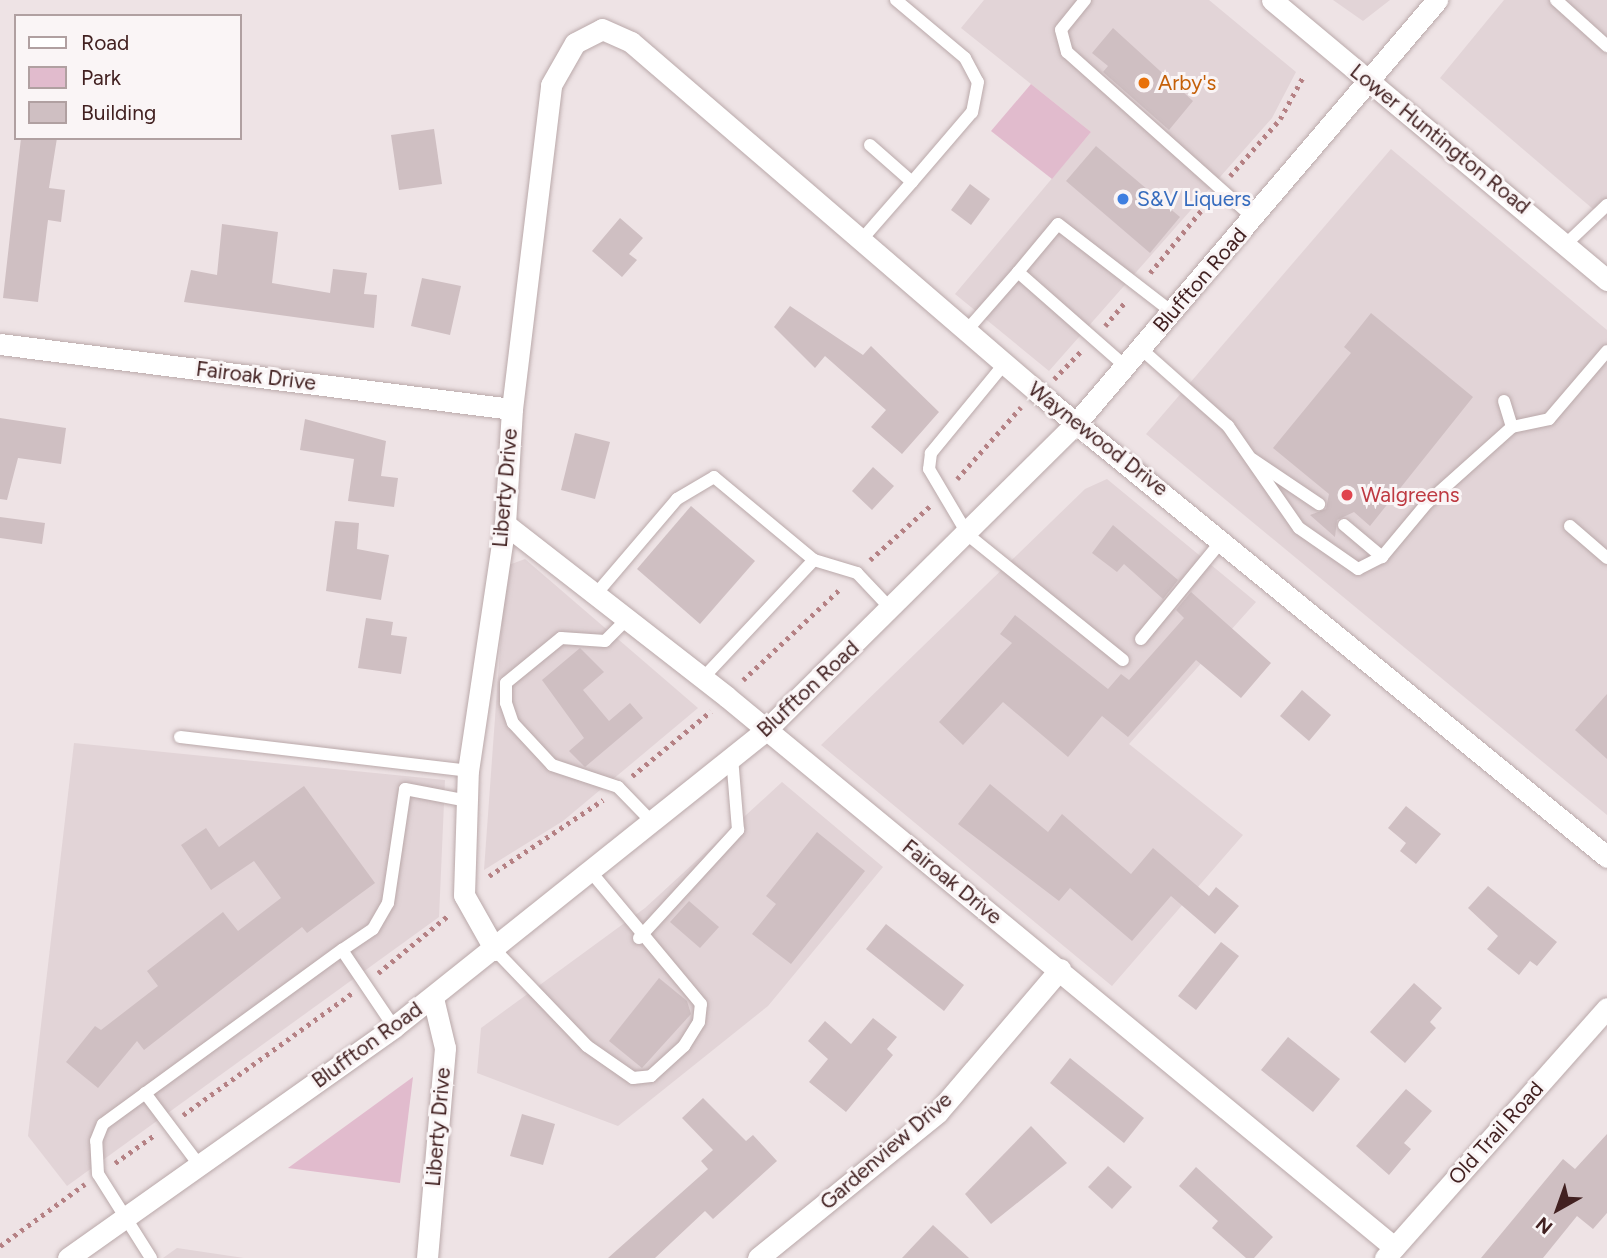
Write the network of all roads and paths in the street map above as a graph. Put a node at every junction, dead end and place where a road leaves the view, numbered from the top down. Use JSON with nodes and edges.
{"nodes":[{"id":1,"x":896,"y":0,"type":"edge"},
{"id":2,"x":1085,"y":0,"type":"edge"},
{"id":3,"x":1272,"y":0,"type":"edge"},
{"id":4,"x":1437,"y":0,"type":"edge"},
{"id":5,"x":1556,"y":0,"type":"edge"},
{"id":6,"x":588,"y":31,"type":"joint"},
{"id":7,"x":1607,"y":46,"type":"edge"},
{"id":8,"x":1369,"y":81,"type":"junction"},
{"id":9,"x":870,"y":145,"type":"dead end"},
{"id":10,"x":912,"y":182,"type":"junction"},
{"id":11,"x":1607,"y":205,"type":"edge"},
{"id":12,"x":1253,"y":218,"type":"junction"},
{"id":13,"x":863,"y":238,"type":"junction"},
{"id":14,"x":1566,"y":244,"type":"junction"},
{"id":15,"x":1018,"y":272,"type":"junction"},
{"id":16,"x":1607,"y":280,"type":"edge"},
{"id":17,"x":1172,"y":312,"type":"junction"},
{"id":18,"x":968,"y":329,"type":"junction"},
{"id":19,"x":0,"y":344,"type":"edge"},
{"id":20,"x":1140,"y":348,"type":"junction"},
{"id":21,"x":1607,"y":351,"type":"edge"},
{"id":22,"x":1005,"y":363,"type":"junction"},
{"id":23,"x":1125,"y":366,"type":"junction"},
{"id":24,"x":1504,"y":401,"type":"dead end"},
{"id":25,"x":512,"y":409,"type":"junction"},
{"id":26,"x":1077,"y":422,"type":"junction"},
{"id":27,"x":1512,"y":427,"type":"junction"},
{"id":28,"x":1248,"y":457,"type":"junction"},
{"id":29,"x":1320,"y":504,"type":"dead end"},
{"id":30,"x":505,"y":524,"type":"junction"},
{"id":31,"x":1344,"y":525,"type":"dead end"},
{"id":32,"x":1570,"y":526,"type":"dead end"},
{"id":33,"x":968,"y":535,"type":"junction"},
{"id":34,"x":1223,"y":539,"type":"junction"},
{"id":35,"x":1382,"y":557,"type":"junction"},
{"id":36,"x":1607,"y":558,"type":"edge"},
{"id":37,"x":814,"y":560,"type":"junction"},
{"id":38,"x":596,"y":594,"type":"junction"},
{"id":39,"x":892,"y":610,"type":"junction"},
{"id":40,"x":627,"y":619,"type":"junction"},
{"id":41,"x":1141,"y":639,"type":"dead end"},
{"id":42,"x":1123,"y":660,"type":"dead end"},
{"id":43,"x":702,"y":678,"type":"junction"},
{"id":44,"x":766,"y":730,"type":"junction"},
{"id":45,"x":180,"y":737,"type":"dead end"},
{"id":46,"x":732,"y":757,"type":"junction"},
{"id":47,"x":468,"y":771,"type":"junction"},
{"id":48,"x":468,"y":801,"type":"junction"},
{"id":49,"x":652,"y":822,"type":"junction"},
{"id":50,"x":1607,"y":857,"type":"edge"},
{"id":51,"x":591,"y":872,"type":"junction"},
{"id":52,"x":639,"y":937,"type":"junction"},
{"id":53,"x":342,"y":950,"type":"junction"},
{"id":54,"x":495,"y":950,"type":"junction"},
{"id":55,"x":1060,"y":969,"type":"junction"},
{"id":56,"x":433,"y":998,"type":"junction"},
{"id":57,"x":1607,"y":1008,"type":"edge"},
{"id":58,"x":394,"y":1027,"type":"junction"},
{"id":59,"x":145,"y":1093,"type":"junction"},
{"id":60,"x":199,"y":1166,"type":"junction"},
{"id":61,"x":124,"y":1218,"type":"junction"},
{"id":62,"x":1390,"y":1253,"type":"edge"},
{"id":63,"x":68,"y":1258,"type":"edge"},
{"id":64,"x":151,"y":1258,"type":"edge"},
{"id":65,"x":427,"y":1258,"type":"edge"},
{"id":66,"x":758,"y":1258,"type":"edge"}],
"edges":[{"from":1,"to":10,"type":"lane"},
{"from":2,"to":12,"type":"lane"},
{"from":3,"to":8,"type":"street","name":"Lower Huntington Road"},
{"from":4,"to":8,"type":"street","name":"Bluffton Road"},
{"from":5,"to":7,"type":"lane"},
{"from":6,"to":13,"type":"street","name":"Waynewood Drive"},
{"from":6,"to":25,"type":"street","name":"Liberty Drive"},
{"from":8,"to":12,"type":"street","name":"Bluffton Road"},
{"from":8,"to":14,"type":"street","name":"Lower Huntington Road"},
{"from":9,"to":10,"type":"lane"},
{"from":10,"to":13,"type":"lane"},
{"from":11,"to":14,"type":"lane"},
{"from":12,"to":17,"type":"street","name":"Bluffton Road"},
{"from":13,"to":18,"type":"street","name":"Waynewood Drive"},
{"from":14,"to":16,"type":"street","name":"Lower Huntington Road"},
{"from":15,"to":17,"type":"lane"},
{"from":15,"to":18,"type":"lane"},
{"from":15,"to":23,"type":"lane"},
{"from":17,"to":20,"type":"street","name":"Bluffton Road"},
{"from":18,"to":22,"type":"street","name":"Waynewood Drive"},
{"from":19,"to":25,"type":"street","name":"Fairoak Drive"},
{"from":20,"to":23,"type":"street","name":"Bluffton Road"},
{"from":20,"to":28,"type":"lane"},
{"from":21,"to":27,"type":"lane"},
{"from":22,"to":26,"type":"street","name":"Waynewood Drive"},
{"from":22,"to":33,"type":"lane"},
{"from":23,"to":26,"type":"street","name":"Bluffton Road"},
{"from":24,"to":27,"type":"lane"},
{"from":25,"to":30,"type":"street","name":"Liberty Drive"},
{"from":26,"to":33,"type":"street","name":"Bluffton Road"},
{"from":26,"to":34,"type":"street","name":"Waynewood Drive"},
{"from":27,"to":35,"type":"lane"},
{"from":28,"to":29,"type":"lane"},
{"from":28,"to":35,"type":"lane"},
{"from":30,"to":38,"type":"street","name":"Fairoak Drive"},
{"from":30,"to":47,"type":"street","name":"Liberty Drive"},
{"from":31,"to":35,"type":"lane"},
{"from":32,"to":36,"type":"lane"},
{"from":33,"to":39,"type":"street","name":"Bluffton Road"},
{"from":33,"to":42,"type":"lane"},
{"from":34,"to":41,"type":"lane"},
{"from":34,"to":50,"type":"street","name":"Waynewood Drive"},
{"from":37,"to":38,"type":"lane"},
{"from":37,"to":39,"type":"lane"},
{"from":37,"to":43,"type":"lane"},
{"from":38,"to":40,"type":"street","name":"Fairoak Drive"},
{"from":39,"to":44,"type":"street","name":"Bluffton Road"},
{"from":40,"to":43,"type":"street","name":"Fairoak Drive"},
{"from":40,"to":49,"type":"lane"},
{"from":43,"to":44,"type":"street","name":"Fairoak Drive"},
{"from":44,"to":46,"type":"street","name":"Bluffton Road"},
{"from":44,"to":55,"type":"street","name":"Fairoak Drive"},
{"from":45,"to":47,"type":"lane"},
{"from":46,"to":49,"type":"street","name":"Bluffton Road"},
{"from":46,"to":52,"type":"lane"},
{"from":47,"to":48,"type":"street","name":"Liberty Drive"},
{"from":48,"to":53,"type":"lane"},
{"from":48,"to":54,"type":"street","name":"Liberty Drive"},
{"from":49,"to":51,"type":"street","name":"Bluffton Road"},
{"from":51,"to":52,"type":"lane"},
{"from":51,"to":54,"type":"street","name":"Bluffton Road"},
{"from":52,"to":54,"type":"lane"},
{"from":53,"to":58,"type":"lane"},
{"from":53,"to":59,"type":"lane"},
{"from":54,"to":56,"type":"street","name":"Bluffton Road"},
{"from":55,"to":62,"type":"street","name":"Fairoak Drive"},
{"from":55,"to":66,"type":"street","name":"Gardenview Drive"},
{"from":56,"to":58,"type":"street","name":"Bluffton Road"},
{"from":56,"to":65,"type":"street","name":"Liberty Drive"},
{"from":57,"to":62,"type":"street","name":"Old Trail Road"},
{"from":58,"to":60,"type":"street","name":"Bluffton Road"},
{"from":59,"to":60,"type":"lane"},
{"from":59,"to":61,"type":"lane"},
{"from":60,"to":61,"type":"street","name":"Bluffton Road"},
{"from":61,"to":63,"type":"street","name":"Bluffton Road"},
{"from":61,"to":64,"type":"lane"}]}
